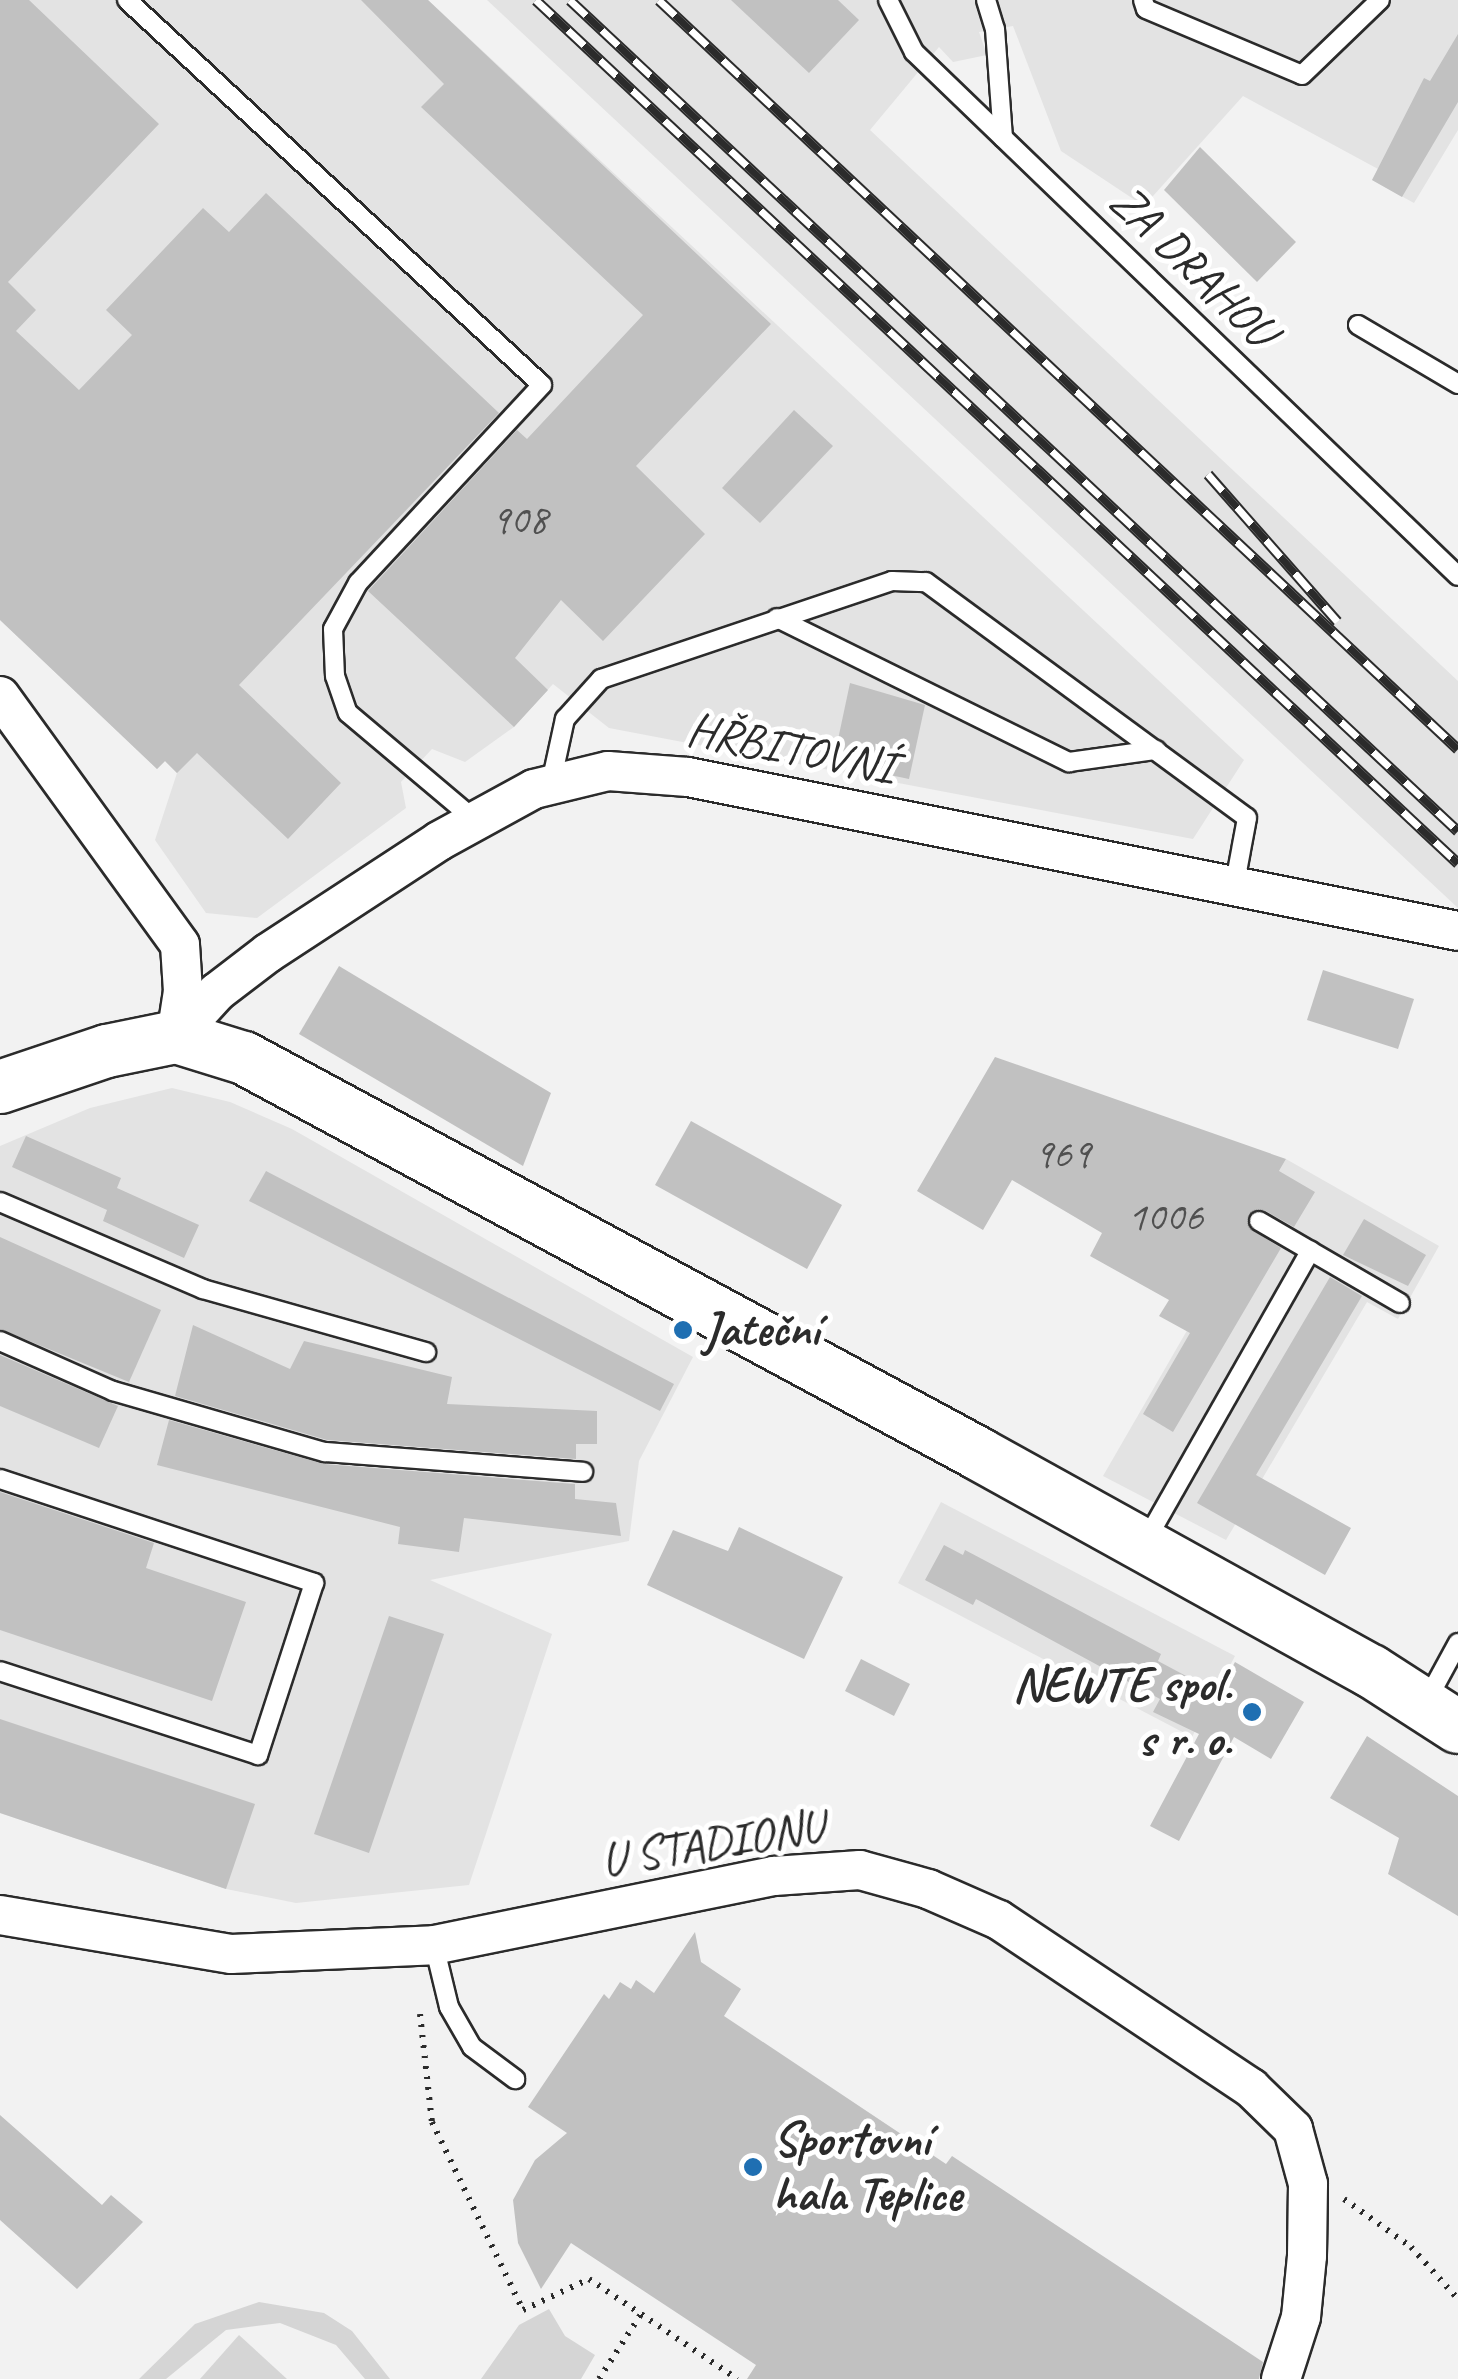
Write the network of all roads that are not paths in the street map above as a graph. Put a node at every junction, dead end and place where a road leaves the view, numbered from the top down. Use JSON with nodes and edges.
{"nodes":[{"id":1,"x":127,"y":0,"type":"edge"},
{"id":2,"x":888,"y":0,"type":"edge"},
{"id":3,"x":986,"y":0,"type":"edge"},
{"id":4,"x":1143,"y":0,"type":"edge"},
{"id":5,"x":1380,"y":0,"type":"edge"},
{"id":6,"x":1002,"y":138,"type":"junction"},
{"id":7,"x":1358,"y":324,"type":"dead end"},
{"id":8,"x":1458,"y":384,"type":"edge"},
{"id":9,"x":1458,"y":576,"type":"edge"},
{"id":10,"x":777,"y":618,"type":"junction"},
{"id":11,"x":0,"y":696,"type":"edge"},
{"id":12,"x":1156,"y":750,"type":"junction"},
{"id":13,"x":551,"y":783,"type":"junction"},
{"id":14,"x":474,"y":820,"type":"junction"},
{"id":15,"x":1234,"y":888,"type":"junction"},
{"id":16,"x":1458,"y":931,"type":"edge"},
{"id":17,"x":176,"y":1038,"type":"junction"},
{"id":18,"x":0,"y":1087,"type":"edge"},
{"id":19,"x":0,"y":1202,"type":"edge"},
{"id":20,"x":1259,"y":1221,"type":"dead end"},
{"id":21,"x":1310,"y":1251,"type":"junction"},
{"id":22,"x":1400,"y":1302,"type":"dead end"},
{"id":23,"x":0,"y":1342,"type":"edge"},
{"id":24,"x":426,"y":1352,"type":"dead end"},
{"id":25,"x":583,"y":1472,"type":"dead end"},
{"id":26,"x":0,"y":1479,"type":"edge"},
{"id":27,"x":1144,"y":1546,"type":"junction"},
{"id":28,"x":1458,"y":1644,"type":"edge"},
{"id":29,"x":0,"y":1672,"type":"edge"},
{"id":30,"x":1441,"y":1716,"type":"edge"},
{"id":31,"x":0,"y":1915,"type":"edge"},
{"id":32,"x":423,"y":1946,"type":"junction"},
{"id":33,"x":515,"y":2079,"type":"dead end"},
{"id":34,"x":1281,"y":2379,"type":"edge"}],
"edges":[{"from":1,"to":14,"type":"lane"},
{"from":2,"to":6,"type":"lane","name":"ZA DRAHOU"},
{"from":3,"to":6,"type":"lane"},
{"from":4,"to":5,"type":"lane"},
{"from":6,"to":9,"type":"lane","name":"ZA DRAHOU"},
{"from":7,"to":8,"type":"lane"},
{"from":10,"to":12,"type":"lane"},
{"from":10,"to":12,"type":"lane"},
{"from":10,"to":13,"type":"lane"},
{"from":11,"to":17,"type":"street"},
{"from":12,"to":15,"type":"lane"},
{"from":13,"to":14,"type":"street","name":"HŘBITOVNÍ"},
{"from":13,"to":15,"type":"street","name":"HŘBITOVNÍ"},
{"from":14,"to":17,"type":"street","name":"HŘBITOVNÍ"},
{"from":15,"to":16,"type":"street","name":"HŘBITOVNÍ"},
{"from":17,"to":18,"type":"main road"},
{"from":17,"to":27,"type":"main road"},
{"from":19,"to":24,"type":"lane"},
{"from":20,"to":21,"type":"lane"},
{"from":21,"to":22,"type":"lane"},
{"from":21,"to":27,"type":"lane"},
{"from":23,"to":25,"type":"lane"},
{"from":26,"to":29,"type":"lane"},
{"from":27,"to":30,"type":"main road"},
{"from":28,"to":30,"type":"lane"},
{"from":31,"to":32,"type":"street","name":"U STADIONU"},
{"from":32,"to":33,"type":"lane"},
{"from":32,"to":34,"type":"street","name":"U STADIONU"}]}
